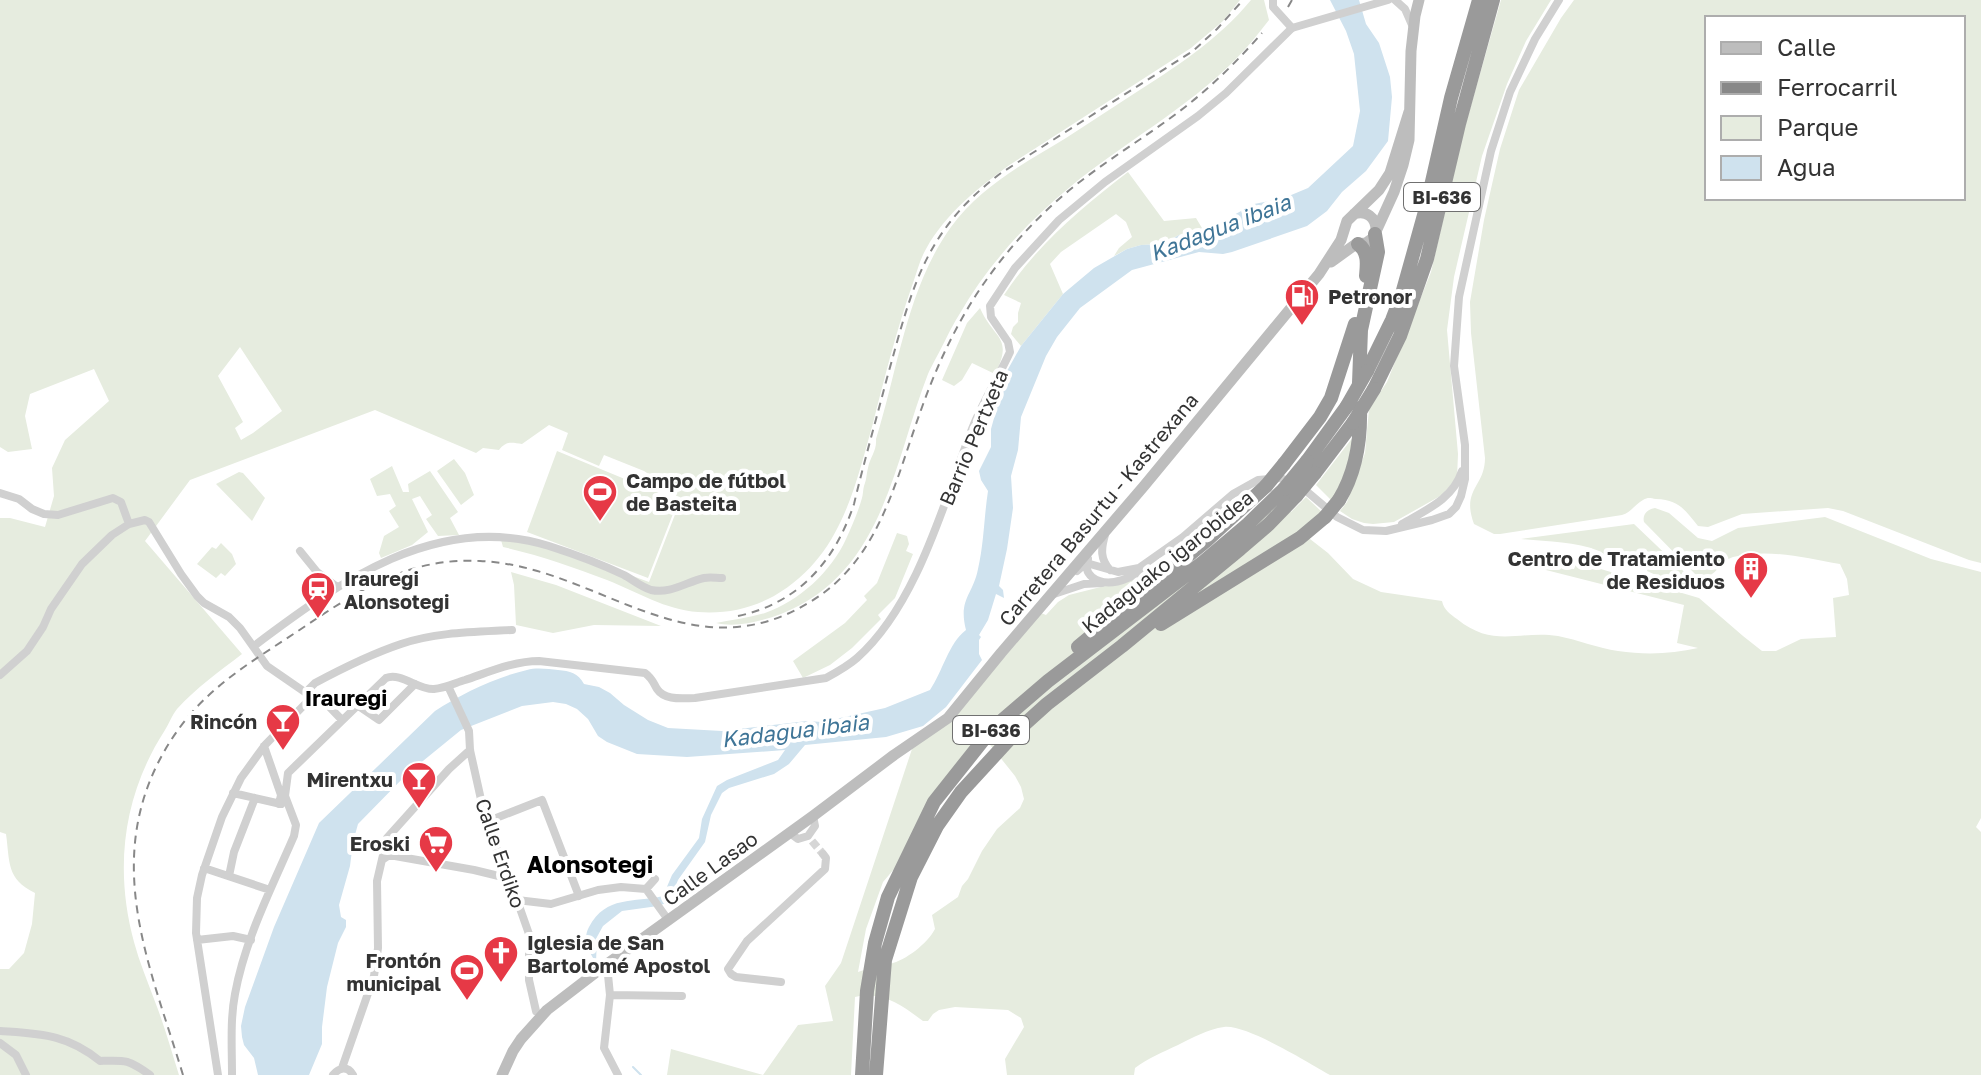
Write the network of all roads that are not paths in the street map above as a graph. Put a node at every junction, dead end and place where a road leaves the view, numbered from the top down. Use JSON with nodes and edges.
{"nodes":[{"id":1,"x":1273,"y":0,"type":"edge"},
{"id":2,"x":1388,"y":0,"type":"edge"},
{"id":3,"x":1396,"y":0,"type":"edge"},
{"id":4,"x":1417,"y":0,"type":"edge"},
{"id":5,"x":1479,"y":0,"type":"edge"},
{"id":6,"x":1493,"y":0,"type":"edge"},
{"id":7,"x":1559,"y":0,"type":"edge"},
{"id":8,"x":1292,"y":28,"type":"junction"},
{"id":9,"x":1413,"y":30,"type":"junction"},
{"id":10,"x":1409,"y":112,"type":"junction"},
{"id":11,"x":1354,"y":214,"type":"junction"},
{"id":12,"x":1345,"y":229,"type":"junction"},
{"id":13,"x":1376,"y":232,"type":"junction"},
{"id":14,"x":1357,"y":244,"type":"junction"},
{"id":15,"x":1319,"y":274,"type":"junction"},
{"id":16,"x":1311,"y":467,"type":"junction"},
{"id":17,"x":1464,"y":467,"type":"junction"},
{"id":18,"x":1290,"y":492,"type":"junction"},
{"id":19,"x":0,"y":493,"type":"edge"},
{"id":20,"x":1448,"y":495,"type":"junction"},
{"id":21,"x":1446,"y":515,"type":"junction"},
{"id":22,"x":129,"y":524,"type":"junction"},
{"id":23,"x":1386,"y":531,"type":"junction"},
{"id":24,"x":1105,"y":532,"type":"junction"},
{"id":25,"x":300,"y":551,"type":"dead end"},
{"id":26,"x":1156,"y":557,"type":"junction"},
{"id":27,"x":1086,"y":564,"type":"junction"},
{"id":28,"x":1111,"y":571,"type":"junction"},
{"id":29,"x":722,"y":578,"type":"dead end"},
{"id":30,"x":1102,"y":583,"type":"junction"},
{"id":31,"x":337,"y":587,"type":"junction"},
{"id":32,"x":1050,"y":596,"type":"junction"},
{"id":33,"x":512,"y":630,"type":"dead end"},
{"id":34,"x":254,"y":646,"type":"junction"},
{"id":35,"x":1122,"y":646,"type":"junction"},
{"id":36,"x":0,"y":675,"type":"edge"},
{"id":37,"x":415,"y":684,"type":"junction"},
{"id":38,"x":450,"y":690,"type":"junction"},
{"id":39,"x":312,"y":697,"type":"junction"},
{"id":40,"x":357,"y":705,"type":"junction"},
{"id":41,"x":342,"y":720,"type":"junction"},
{"id":42,"x":992,"y":729,"type":"junction"},
{"id":43,"x":264,"y":746,"type":"junction"},
{"id":44,"x":470,"y":750,"type":"junction"},
{"id":45,"x":894,"y":755,"type":"joint"},
{"id":46,"x":454,"y":764,"type":"junction"},
{"id":47,"x":474,"y":768,"type":"junction"},
{"id":48,"x":288,"y":773,"type":"junction"},
{"id":49,"x":274,"y":777,"type":"junction"},
{"id":50,"x":233,"y":793,"type":"junction"},
{"id":51,"x":255,"y":798,"type":"junction"},
{"id":52,"x":279,"y":804,"type":"junction"},
{"id":53,"x":290,"y":807,"type":"junction"},
{"id":54,"x":813,"y":816,"type":"junction"},
{"id":55,"x":486,"y":822,"type":"junction"},
{"id":56,"x":790,"y":833,"type":"junction"},
{"id":57,"x":386,"y":843,"type":"junction"},
{"id":58,"x":823,"y":854,"type":"dead end"},
{"id":59,"x":395,"y":856,"type":"junction"},
{"id":60,"x":382,"y":860,"type":"junction"},
{"id":61,"x":501,"y":861,"type":"junction"},
{"id":62,"x":204,"y":868,"type":"junction"},
{"id":63,"x":488,"y":873,"type":"junction"},
{"id":64,"x":229,"y":876,"type":"junction"},
{"id":65,"x":507,"y":878,"type":"junction"},
{"id":66,"x":655,"y":879,"type":"dead end"},
{"id":67,"x":646,"y":889,"type":"junction"},
{"id":68,"x":270,"y":890,"type":"junction"},
{"id":69,"x":579,"y":896,"type":"junction"},
{"id":70,"x":517,"y":900,"type":"junction"},
{"id":71,"x":669,"y":921,"type":"junction"},
{"id":72,"x":197,"y":940,"type":"junction"},
{"id":73,"x":251,"y":940,"type":"junction"},
{"id":74,"x":603,"y":967,"type":"junction"},
{"id":75,"x":781,"y":982,"type":"dead end"},
{"id":76,"x":610,"y":995,"type":"junction"},
{"id":77,"x":682,"y":996,"type":"dead end"},
{"id":78,"x":539,"y":1007,"type":"junction"},
{"id":79,"x":0,"y":1031,"type":"edge"},
{"id":80,"x":0,"y":1043,"type":"edge"},
{"id":81,"x":342,"y":1068,"type":"junction"},
{"id":82,"x":26,"y":1075,"type":"edge"},
{"id":83,"x":150,"y":1075,"type":"edge"},
{"id":84,"x":218,"y":1075,"type":"edge"},
{"id":85,"x":232,"y":1075,"type":"edge"},
{"id":86,"x":333,"y":1075,"type":"edge"},
{"id":87,"x":353,"y":1075,"type":"edge"},
{"id":88,"x":502,"y":1075,"type":"edge"},
{"id":89,"x":618,"y":1075,"type":"edge"},
{"id":90,"x":862,"y":1075,"type":"edge"},
{"id":91,"x":876,"y":1075,"type":"edge"}],
"edges":[{"from":1,"to":8,"type":"street","bridge":true},
{"from":2,"to":8,"type":"street"},
{"from":3,"to":4,"type":"street"},
{"from":3,"to":9,"type":"street"},
{"from":4,"to":9,"type":"street"},
{"from":5,"to":16,"type":"highway","name":"Kadaguako igarobidea","number":"BI-636","bridge":true},
{"from":6,"to":16,"type":"highway","name":"Kadaguako igarobidea","number":"BI-636","bridge":true},
{"from":7,"to":17,"type":"street"},
{"from":8,"to":38,"type":"street","name":"Barrio Pertxeta"},
{"from":9,"to":10,"type":"street"},
{"from":10,"to":11,"type":"street"},
{"from":10,"to":13,"type":"street"},
{"from":11,"to":12,"type":"street"},
{"from":11,"to":13,"type":"street"},
{"from":12,"to":14,"type":"street"},
{"from":12,"to":15,"type":"street"},
{"from":13,"to":14,"type":"street"},
{"from":13,"to":35,"type":"highway","bridge":true},
{"from":14,"to":15,"type":"street"},
{"from":14,"to":42,"type":"highway","bridge":true},
{"from":15,"to":24,"type":"street","name":"Carretera Basurtu - Kastrexana"},
{"from":16,"to":18,"type":"highway","name":"Kadaguako igarobidea","number":"BI-636","bridge":true},
{"from":17,"to":20,"type":"street"},
{"from":17,"to":21,"type":"street"},
{"from":18,"to":35,"type":"highway","name":"Kadaguako igarobidea","number":"BI-636"},
{"from":18,"to":42,"type":"highway","name":"Kadaguako igarobidea","number":"BI-636"},
{"from":19,"to":22,"type":"street"},
{"from":20,"to":21,"type":"street"},
{"from":20,"to":23,"type":"street"},
{"from":21,"to":23,"type":"street"},
{"from":22,"to":34,"type":"street"},
{"from":22,"to":36,"type":"street"},
{"from":23,"to":26,"type":"street"},
{"from":24,"to":27,"type":"street"},
{"from":24,"to":28,"type":"street"},
{"from":24,"to":32,"type":"street","name":"Carretera Basurtu - Kastrexana"},
{"from":25,"to":31,"type":"street"},
{"from":26,"to":28,"type":"street"},
{"from":26,"to":30,"type":"street"},
{"from":27,"to":28,"type":"street"},
{"from":27,"to":30,"type":"street"},
{"from":27,"to":32,"type":"street"},
{"from":29,"to":31,"type":"street"},
{"from":30,"to":32,"type":"street"},
{"from":31,"to":34,"type":"street"},
{"from":32,"to":45,"type":"street","name":"Carretera Basurtu - Kastrexana"},
{"from":33,"to":39,"type":"street"},
{"from":34,"to":39,"type":"street"},
{"from":35,"to":91,"type":"highway","name":"Kadaguako igarobidea","number":"BI-636"},
{"from":37,"to":38,"type":"street"},
{"from":37,"to":40,"type":"street"},
{"from":37,"to":40,"type":"street"},
{"from":38,"to":44,"type":"street","name":"Calle Erdiko"},
{"from":39,"to":41,"type":"street"},
{"from":39,"to":43,"type":"street"},
{"from":40,"to":41,"type":"street"},
{"from":41,"to":48,"type":"street"},
{"from":42,"to":90,"type":"highway","name":"Kadaguako igarobidea","number":"BI-636"},
{"from":43,"to":49,"type":"street"},
{"from":43,"to":50,"type":"street"},
{"from":44,"to":46,"type":"street"},
{"from":44,"to":47,"type":"street","name":"Calle Erdiko"},
{"from":45,"to":54,"type":"street","name":"Calle Lasao"},
{"from":46,"to":47,"type":"street"},
{"from":46,"to":57,"type":"street"},
{"from":47,"to":55,"type":"street","name":"Calle Erdiko"},
{"from":48,"to":49,"type":"street"},
{"from":48,"to":53,"type":"street"},
{"from":49,"to":52,"type":"street"},
{"from":50,"to":51,"type":"street"},
{"from":50,"to":62,"type":"street"},
{"from":51,"to":52,"type":"street"},
{"from":51,"to":64,"type":"street"},
{"from":52,"to":53,"type":"street"},
{"from":53,"to":68,"type":"street"},
{"from":54,"to":56,"type":"street","name":"Calle Lasao"},
{"from":54,"to":56,"type":"street"},
{"from":55,"to":61,"type":"street","name":"Calle Erdiko"},
{"from":55,"to":69,"type":"street"},
{"from":56,"to":71,"type":"street","name":"Calle Lasao"},
{"from":57,"to":59,"type":"street"},
{"from":57,"to":60,"type":"street"},
{"from":58,"to":75,"type":"street"},
{"from":59,"to":60,"type":"street"},
{"from":59,"to":63,"type":"street"},
{"from":60,"to":81,"type":"street"},
{"from":61,"to":63,"type":"street"},
{"from":61,"to":65,"type":"street","name":"Calle Erdiko"},
{"from":62,"to":64,"type":"street"},
{"from":62,"to":72,"type":"street"},
{"from":63,"to":65,"type":"street"},
{"from":64,"to":68,"type":"street"},
{"from":65,"to":70,"type":"street","name":"Calle Erdiko"},
{"from":66,"to":67,"type":"street"},
{"from":67,"to":69,"type":"street"},
{"from":67,"to":71,"type":"street"},
{"from":68,"to":73,"type":"street"},
{"from":69,"to":70,"type":"street"},
{"from":70,"to":78,"type":"street","name":"Calle Erdiko"},
{"from":71,"to":74,"type":"street","name":"Calle Lasao"},
{"from":72,"to":73,"type":"street"},
{"from":72,"to":84,"type":"street"},
{"from":73,"to":85,"type":"street"},
{"from":74,"to":76,"type":"street"},
{"from":74,"to":78,"type":"street","name":"Calle Lasao"},
{"from":76,"to":77,"type":"street"},
{"from":76,"to":89,"type":"street"},
{"from":78,"to":88,"type":"street","name":"Calle Lasao"},
{"from":79,"to":83,"type":"street"},
{"from":80,"to":82,"type":"street"},
{"from":81,"to":86,"type":"street"},
{"from":81,"to":87,"type":"street"}]}
